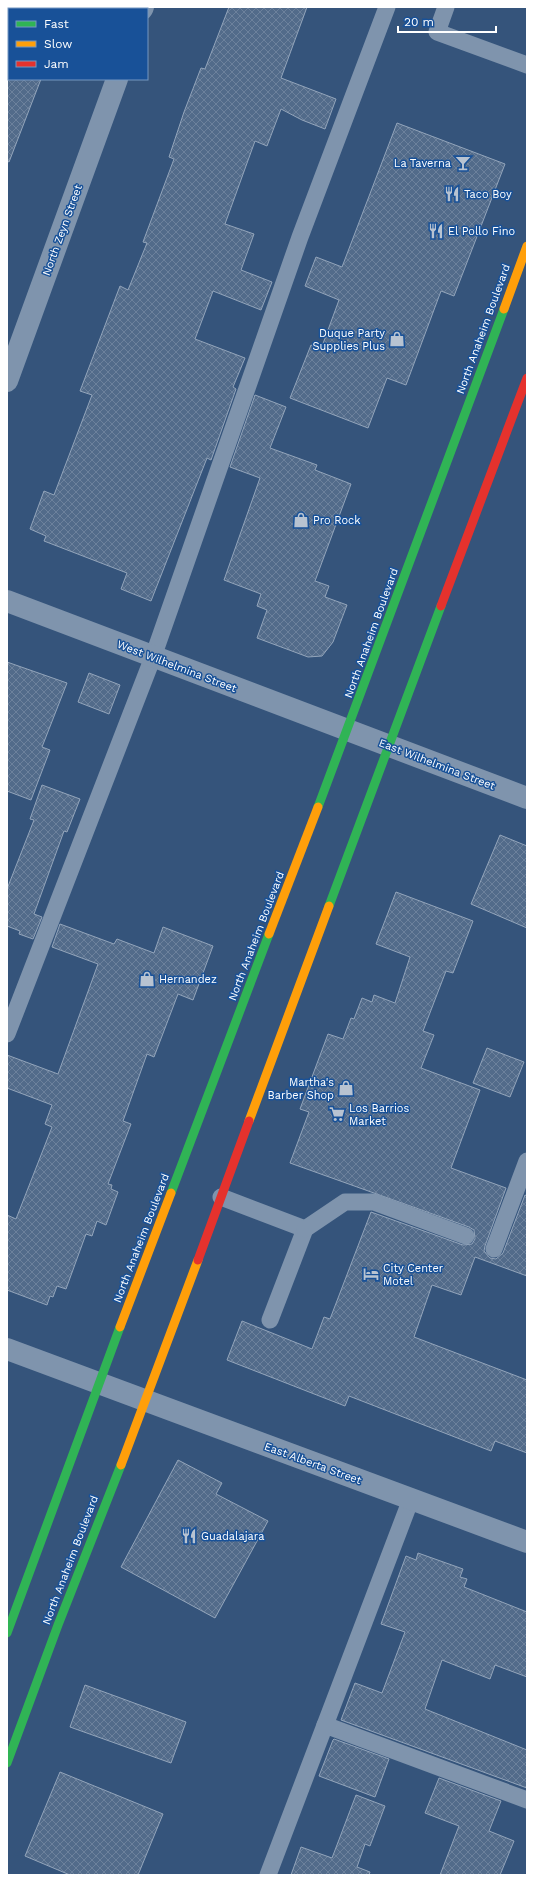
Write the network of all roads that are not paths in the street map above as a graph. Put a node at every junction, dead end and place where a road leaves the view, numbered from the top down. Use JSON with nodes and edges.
{"nodes":[{"id":1,"x":387,"y":7,"type":"edge"},
{"id":2,"x":446,"y":7,"type":"edge"},
{"id":3,"x":527,"y":65,"type":"edge"},
{"id":4,"x":117,"y":80,"type":"edge"},
{"id":5,"x":527,"y":246,"type":"edge"},
{"id":6,"x":527,"y":378,"type":"edge"},
{"id":7,"x":7,"y":381,"type":"edge"},
{"id":8,"x":7,"y":602,"type":"edge"},
{"id":9,"x":153,"y":657,"type":"junction"},
{"id":10,"x":347,"y":730,"type":"junction"},
{"id":11,"x":388,"y":746,"type":"junction"},
{"id":12,"x":527,"y":798,"type":"edge"},
{"id":13,"x":7,"y":1034,"type":"edge"},
{"id":14,"x":527,"y":1161,"type":"edge"},
{"id":15,"x":222,"y":1197,"type":"junction"},
{"id":16,"x":305,"y":1229,"type":"junction"},
{"id":17,"x":466,"y":1236,"type":"dead end"},
{"id":18,"x":494,"y":1249,"type":"dead end"},
{"id":19,"x":270,"y":1320,"type":"dead end"},
{"id":20,"x":7,"y":1349,"type":"edge"},
{"id":21,"x":99,"y":1383,"type":"junction"},
{"id":22,"x":146,"y":1401,"type":"junction"},
{"id":23,"x":412,"y":1499,"type":"junction"},
{"id":24,"x":527,"y":1542,"type":"edge"},
{"id":25,"x":7,"y":1633,"type":"edge"},
{"id":26,"x":325,"y":1725,"type":"junction"},
{"id":27,"x":7,"y":1763,"type":"edge"},
{"id":28,"x":527,"y":1800,"type":"edge"},
{"id":29,"x":268,"y":1875,"type":"edge"}],
"edges":[{"from":1,"to":9,"type":"lane"},
{"from":2,"to":3,"type":"lane"},
{"from":4,"to":7,"type":"street","name":"North Zeyn Street"},
{"from":5,"to":10,"type":"main road","name":"North Anaheim Boulevard"},
{"from":6,"to":11,"type":"main road","name":"North Anaheim Boulevard"},
{"from":8,"to":9,"type":"street","name":"West Wilhelmina Street"},
{"from":9,"to":10,"type":"street","name":"West Wilhelmina Street"},
{"from":9,"to":13,"type":"lane"},
{"from":10,"to":11,"type":"street","name":"East Wilhelmina Street"},
{"from":10,"to":21,"type":"main road","name":"North Anaheim Boulevard"},
{"from":11,"to":12,"type":"street","name":"East Wilhelmina Street"},
{"from":11,"to":15,"type":"main road","name":"North Anaheim Boulevard"},
{"from":14,"to":18,"type":"lane"},
{"from":15,"to":16,"type":"lane"},
{"from":15,"to":22,"type":"main road","name":"North Anaheim Boulevard"},
{"from":16,"to":17,"type":"lane"},
{"from":16,"to":19,"type":"lane"},
{"from":20,"to":21,"type":"street","name":"East Alberta Street"},
{"from":21,"to":22,"type":"street","name":"East Alberta Street"},
{"from":21,"to":25,"type":"main road","name":"North Anaheim Boulevard"},
{"from":22,"to":23,"type":"street","name":"East Alberta Street"},
{"from":22,"to":27,"type":"main road","name":"North Anaheim Boulevard"},
{"from":23,"to":24,"type":"street","name":"East Alberta Street"},
{"from":23,"to":26,"type":"lane"},
{"from":26,"to":28,"type":"lane"},
{"from":26,"to":29,"type":"lane"}]}
